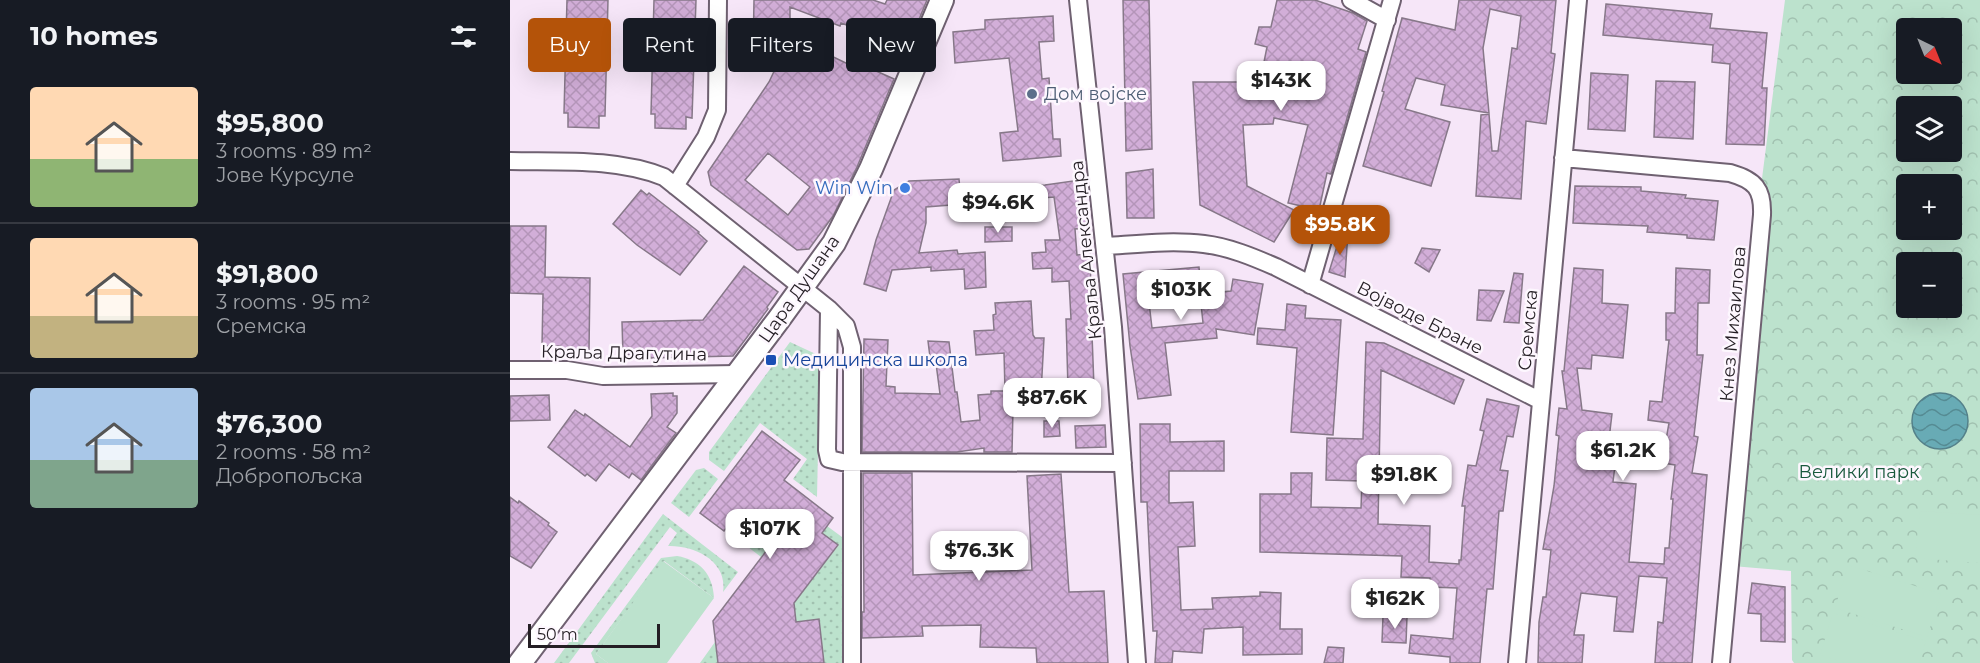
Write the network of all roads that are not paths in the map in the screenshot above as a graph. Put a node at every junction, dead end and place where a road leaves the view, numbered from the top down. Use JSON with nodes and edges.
{"nodes":[{"id":1,"x":718,"y":0,"type":"edge"},
{"id":2,"x":942,"y":0,"type":"edge"},
{"id":3,"x":1352,"y":0,"type":"edge"},
{"id":4,"x":1392,"y":0,"type":"edge"},
{"id":5,"x":1578,"y":0,"type":"edge"},
{"id":6,"x":1077,"y":4,"type":"edge"},
{"id":7,"x":1387,"y":20,"type":"junction"},
{"id":8,"x":1563,"y":158,"type":"junction"},
{"id":9,"x":510,"y":161,"type":"edge"},
{"id":10,"x":675,"y":186,"type":"junction"},
{"id":11,"x":1106,"y":246,"type":"junction"},
{"id":12,"x":1310,"y":285,"type":"junction"},
{"id":13,"x":802,"y":287,"type":"junction"},
{"id":14,"x":829,"y":309,"type":"junction"},
{"id":15,"x":510,"y":370,"type":"edge"},
{"id":16,"x":738,"y":374,"type":"junction"},
{"id":17,"x":1541,"y":401,"type":"junction"},
{"id":18,"x":852,"y":462,"type":"junction"},
{"id":19,"x":1123,"y":463,"type":"junction"},
{"id":20,"x":520,"y":663,"type":"edge"},
{"id":21,"x":852,"y":663,"type":"edge"},
{"id":22,"x":1137,"y":663,"type":"edge"},
{"id":23,"x":1517,"y":663,"type":"edge"},
{"id":24,"x":1721,"y":663,"type":"edge"}],
"edges":[{"from":1,"to":10,"type":"street"},
{"from":2,"to":13,"type":"main road","name":"Цара Душана"},
{"from":3,"to":7,"type":"street"},
{"from":4,"to":7,"type":"street"},
{"from":5,"to":8,"type":"street","name":"Сремска"},
{"from":6,"to":11,"type":"street","name":"Краља Александра"},
{"from":7,"to":12,"type":"street"},
{"from":8,"to":17,"type":"street","name":"Сремска"},
{"from":8,"to":24,"type":"street","name":"Кнез Михаилова"},
{"from":9,"to":10,"type":"street"},
{"from":10,"to":13,"type":"street"},
{"from":11,"to":12,"type":"street","name":"Војводе Бране"},
{"from":11,"to":19,"type":"street","name":"Краља Александра"},
{"from":12,"to":17,"type":"street","name":"Војводе Бране"},
{"from":13,"to":14,"type":"street"},
{"from":13,"to":16,"type":"main road","name":"Цара Душана"},
{"from":14,"to":18,"type":"street"},
{"from":14,"to":18,"type":"street"},
{"from":15,"to":16,"type":"street","name":"Краља Драгутина"},
{"from":16,"to":20,"type":"main road","name":"Цара Душана"},
{"from":17,"to":23,"type":"street","name":"Сремска"},
{"from":18,"to":19,"type":"street"},
{"from":18,"to":21,"type":"street"},
{"from":19,"to":22,"type":"street","name":"Краља Александра"}]}
